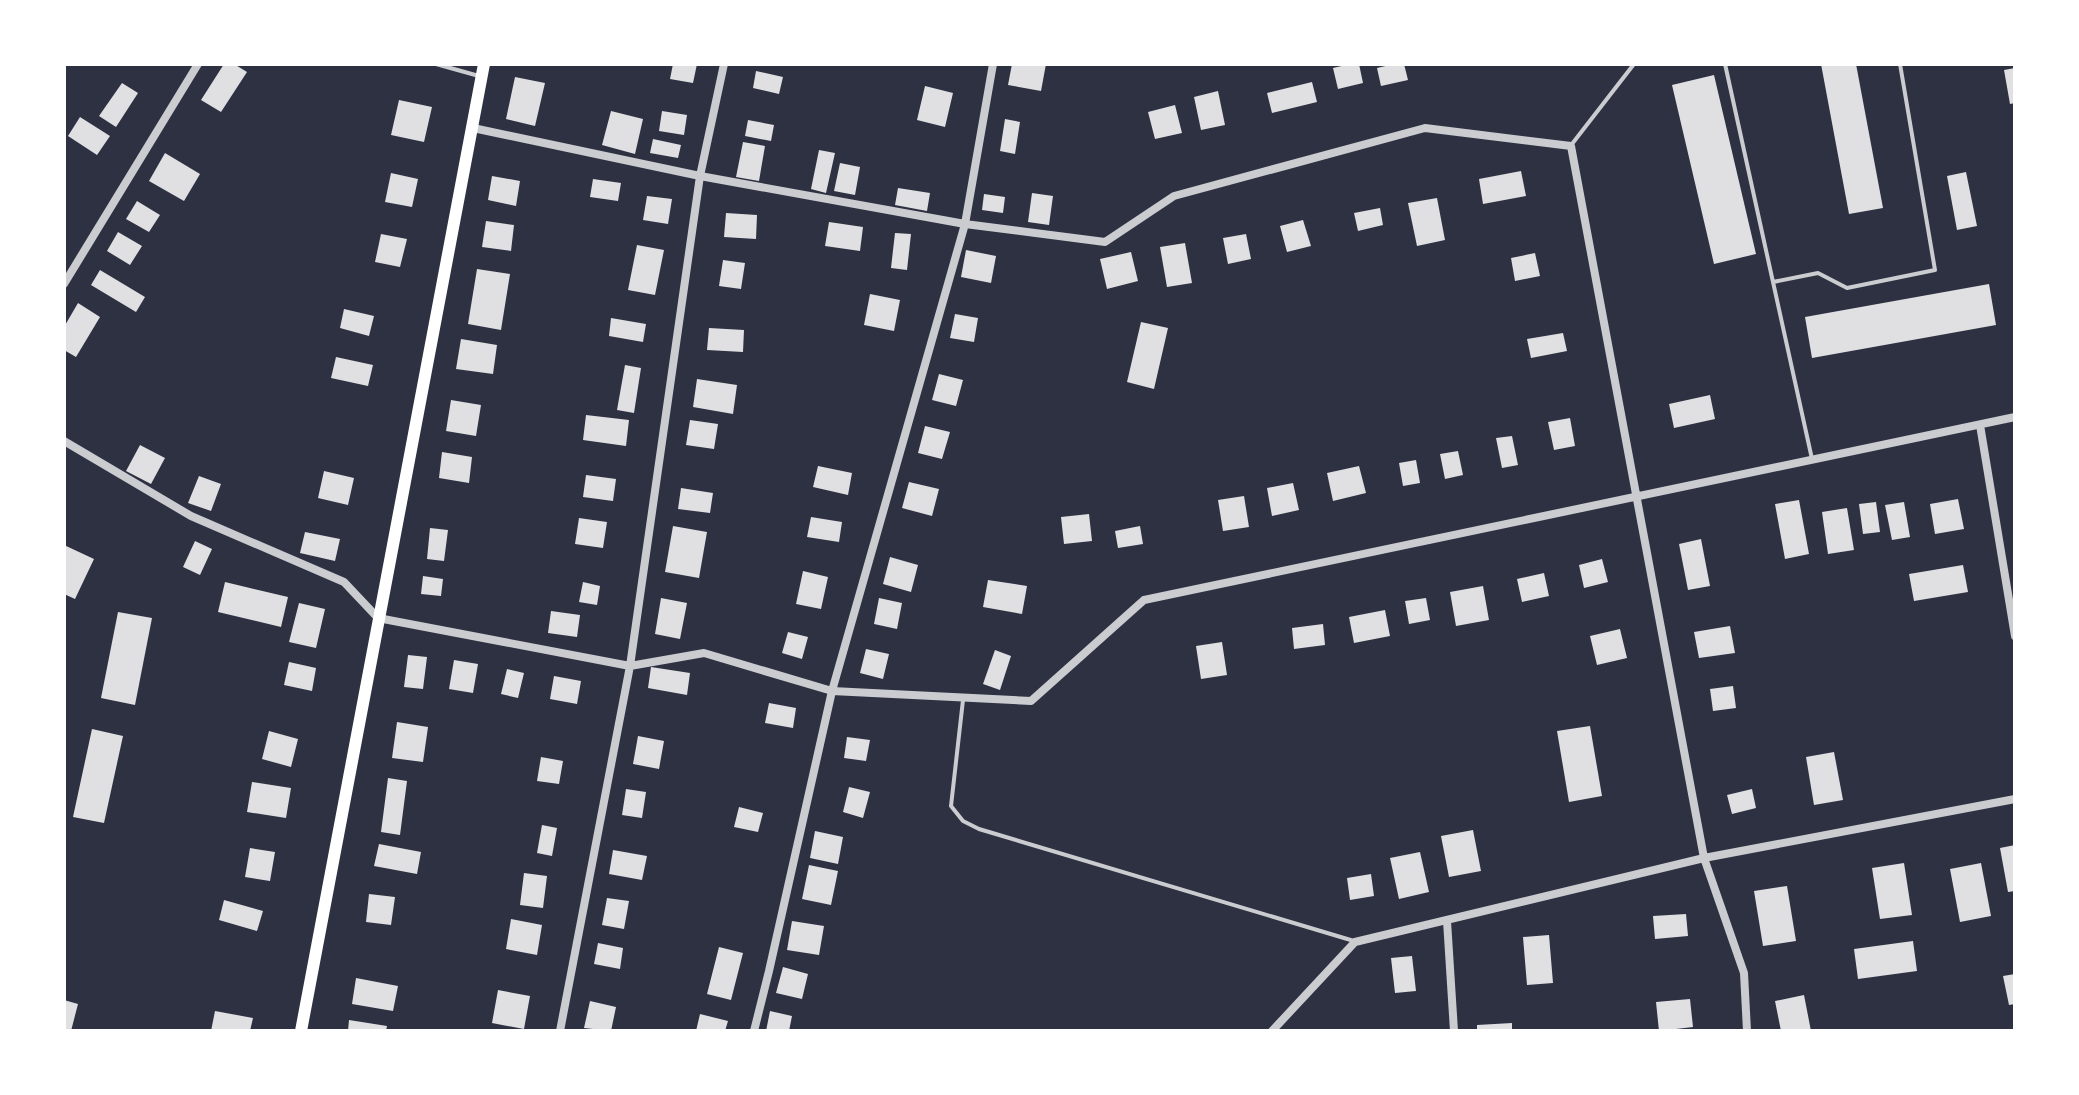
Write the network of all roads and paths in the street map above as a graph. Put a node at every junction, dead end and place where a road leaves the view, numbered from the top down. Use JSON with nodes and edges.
{"nodes":[{"id":1,"x":198,"y":64,"type":"edge"},
{"id":2,"x":436,"y":64,"type":"edge"},
{"id":3,"x":724,"y":64,"type":"edge"},
{"id":4,"x":993,"y":64,"type":"edge"},
{"id":5,"x":1634,"y":64,"type":"edge"},
{"id":6,"x":1725,"y":64,"type":"edge"},
{"id":7,"x":1900,"y":64,"type":"edge"},
{"id":8,"x":482,"y":70,"type":"edge"},
{"id":9,"x":473,"y":128,"type":"junction"},
{"id":10,"x":1571,"y":146,"type":"junction"},
{"id":11,"x":700,"y":176,"type":"junction"},
{"id":12,"x":965,"y":224,"type":"junction"},
{"id":13,"x":1773,"y":282,"type":"junction"},
{"id":14,"x":64,"y":284,"type":"edge"},
{"id":15,"x":2015,"y":417,"type":"edge"},
{"id":16,"x":1980,"y":425,"type":"junction"},
{"id":17,"x":64,"y":441,"type":"edge"},
{"id":18,"x":1812,"y":461,"type":"junction"},
{"id":19,"x":1637,"y":498,"type":"junction"},
{"id":20,"x":378,"y":618,"type":"junction"},
{"id":21,"x":2015,"y":636,"type":"edge"},
{"id":22,"x":630,"y":666,"type":"junction"},
{"id":23,"x":832,"y":691,"type":"junction"},
{"id":24,"x":963,"y":697,"type":"junction"},
{"id":25,"x":2015,"y":799,"type":"edge"},
{"id":26,"x":1704,"y":858,"type":"junction"},
{"id":27,"x":1447,"y":921,"type":"junction"},
{"id":28,"x":1355,"y":942,"type":"junction"},
{"id":29,"x":301,"y":1031,"type":"edge"},
{"id":30,"x":560,"y":1031,"type":"edge"},
{"id":31,"x":754,"y":1031,"type":"edge"},
{"id":32,"x":1272,"y":1031,"type":"edge"},
{"id":33,"x":1454,"y":1031,"type":"edge"},
{"id":34,"x":1747,"y":1031,"type":"edge"}],
"edges":[{"from":1,"to":14,"type":"street"},
{"from":2,"to":8,"type":"lane"},
{"from":3,"to":11,"type":"street"},
{"from":4,"to":12,"type":"street"},
{"from":5,"to":10,"type":"lane"},
{"from":6,"to":13,"type":"lane"},
{"from":7,"to":13,"type":"lane"},
{"from":8,"to":9,"type":"main road"},
{"from":9,"to":11,"type":"street"},
{"from":9,"to":20,"type":"main road"},
{"from":10,"to":12,"type":"street"},
{"from":10,"to":19,"type":"street"},
{"from":11,"to":12,"type":"street"},
{"from":11,"to":22,"type":"street"},
{"from":12,"to":23,"type":"street"},
{"from":13,"to":18,"type":"lane"},
{"from":15,"to":16,"type":"street"},
{"from":16,"to":18,"type":"street"},
{"from":16,"to":21,"type":"street"},
{"from":17,"to":20,"type":"street"},
{"from":18,"to":19,"type":"street"},
{"from":19,"to":24,"type":"street"},
{"from":19,"to":26,"type":"street"},
{"from":20,"to":22,"type":"street"},
{"from":20,"to":29,"type":"main road"},
{"from":22,"to":23,"type":"street"},
{"from":22,"to":30,"type":"street"},
{"from":23,"to":24,"type":"street"},
{"from":23,"to":31,"type":"street"},
{"from":24,"to":28,"type":"lane"},
{"from":25,"to":26,"type":"street"},
{"from":26,"to":27,"type":"street"},
{"from":26,"to":34,"type":"street"},
{"from":27,"to":28,"type":"street"},
{"from":27,"to":33,"type":"street"},
{"from":28,"to":32,"type":"street"}]}
